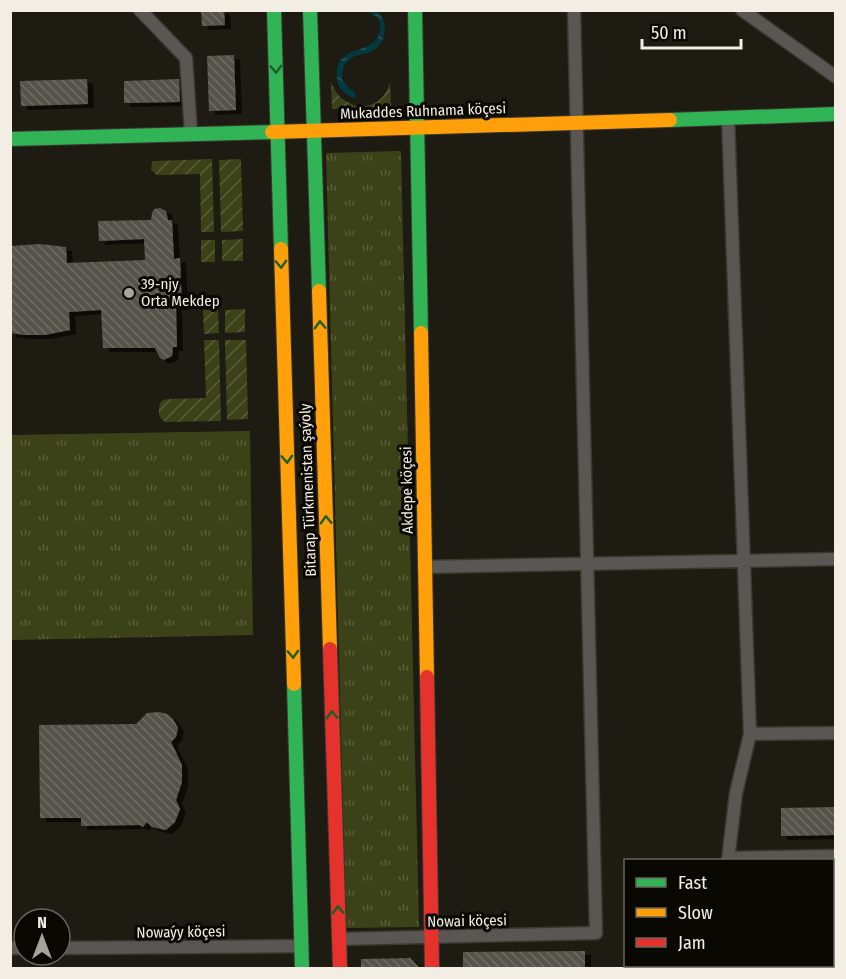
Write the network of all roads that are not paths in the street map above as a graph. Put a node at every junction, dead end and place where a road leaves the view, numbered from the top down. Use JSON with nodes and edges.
{"nodes":[{"id":1,"x":140,"y":10,"type":"edge"},
{"id":2,"x":274,"y":10,"type":"edge"},
{"id":3,"x":310,"y":10,"type":"edge"},
{"id":4,"x":415,"y":10,"type":"edge"},
{"id":5,"x":574,"y":10,"type":"edge"},
{"id":6,"x":742,"y":10,"type":"edge"},
{"id":7,"x":836,"y":77,"type":"edge"},
{"id":8,"x":836,"y":114,"type":"edge"},
{"id":9,"x":728,"y":117,"type":"junction"},
{"id":10,"x":576,"y":123,"type":"junction"},
{"id":11,"x":417,"y":127,"type":"junction"},
{"id":12,"x":314,"y":130,"type":"junction"},
{"id":13,"x":278,"y":131,"type":"junction"},
{"id":14,"x":191,"y":134,"type":"junction"},
{"id":15,"x":10,"y":139,"type":"edge"},
{"id":16,"x":836,"y":559,"type":"edge"},
{"id":17,"x":744,"y":561,"type":"junction"},
{"id":18,"x":587,"y":564,"type":"junction"},
{"id":19,"x":424,"y":567,"type":"junction"},
{"id":20,"x":836,"y":733,"type":"edge"},
{"id":21,"x":750,"y":734,"type":"junction"},
{"id":22,"x":836,"y":856,"type":"edge"},
{"id":23,"x":728,"y":859,"type":"edge"},
{"id":24,"x":811,"y":859,"type":"edge"},
{"id":25,"x":431,"y":937,"type":"junction"},
{"id":26,"x":339,"y":939,"type":"junction"},
{"id":27,"x":302,"y":946,"type":"junction"},
{"id":28,"x":72,"y":948,"type":"edge"},
{"id":29,"x":302,"y":969,"type":"edge"},
{"id":30,"x":340,"y":969,"type":"edge"},
{"id":31,"x":432,"y":969,"type":"edge"}],
"edges":[{"from":1,"to":14,"type":"street"},
{"from":2,"to":13,"type":"main road","name":"Bitarap Türkmenistan şaýoly","one_way":true},
{"from":3,"to":12,"type":"main road","name":"Bitarap Türkmenistan şaýoly"},
{"from":4,"to":11,"type":"main road","name":"Akdepe köçesi"},
{"from":5,"to":10,"type":"street"},
{"from":6,"to":7,"type":"street"},
{"from":8,"to":9,"type":"main road","name":"Mukaddes Ruhnama köçesi"},
{"from":9,"to":10,"type":"main road","name":"Mukaddes Ruhnama köçesi"},
{"from":9,"to":17,"type":"street"},
{"from":10,"to":11,"type":"main road","name":"Mukaddes Ruhnama köçesi"},
{"from":10,"to":18,"type":"street"},
{"from":11,"to":12,"type":"main road","name":"Mukaddes Ruhnama köçesi"},
{"from":11,"to":19,"type":"main road","name":"Akdepe köçesi"},
{"from":12,"to":13,"type":"main road","name":"Mukaddes Ruhnama köçesi"},
{"from":26,"to":12,"type":"main road","name":"Bitarap Türkmenistan şaýoly","one_way":true},
{"from":13,"to":14,"type":"main road","name":"Mukaddes Ruhnama köçesi"},
{"from":13,"to":27,"type":"main road","name":"Bitarap Türkmenistan şaýoly","one_way":true},
{"from":14,"to":15,"type":"main road","name":"Mukaddes Ruhnama köçesi"},
{"from":16,"to":17,"type":"street"},
{"from":17,"to":18,"type":"street"},
{"from":17,"to":21,"type":"street"},
{"from":18,"to":19,"type":"street"},
{"from":18,"to":25,"type":"street","name":"Nowai köçesi"},
{"from":19,"to":25,"type":"main road","name":"Akdepe köçesi"},
{"from":20,"to":21,"type":"street"},
{"from":21,"to":23,"type":"street"},
{"from":22,"to":24,"type":"street"},
{"from":23,"to":24,"type":"street"},
{"from":25,"to":26,"type":"street","name":"Nowai köçesi"},
{"from":25,"to":31,"type":"main road","name":"Akdepe köçesi"},
{"from":26,"to":30,"type":"main road","name":"Bitarap Türkmenistan şaýoly"},
{"from":27,"to":28,"type":"street","name":"Nowaýy köçesi"},
{"from":27,"to":29,"type":"main road","name":"Bitarap Türkmenistan şaýoly"}]}
